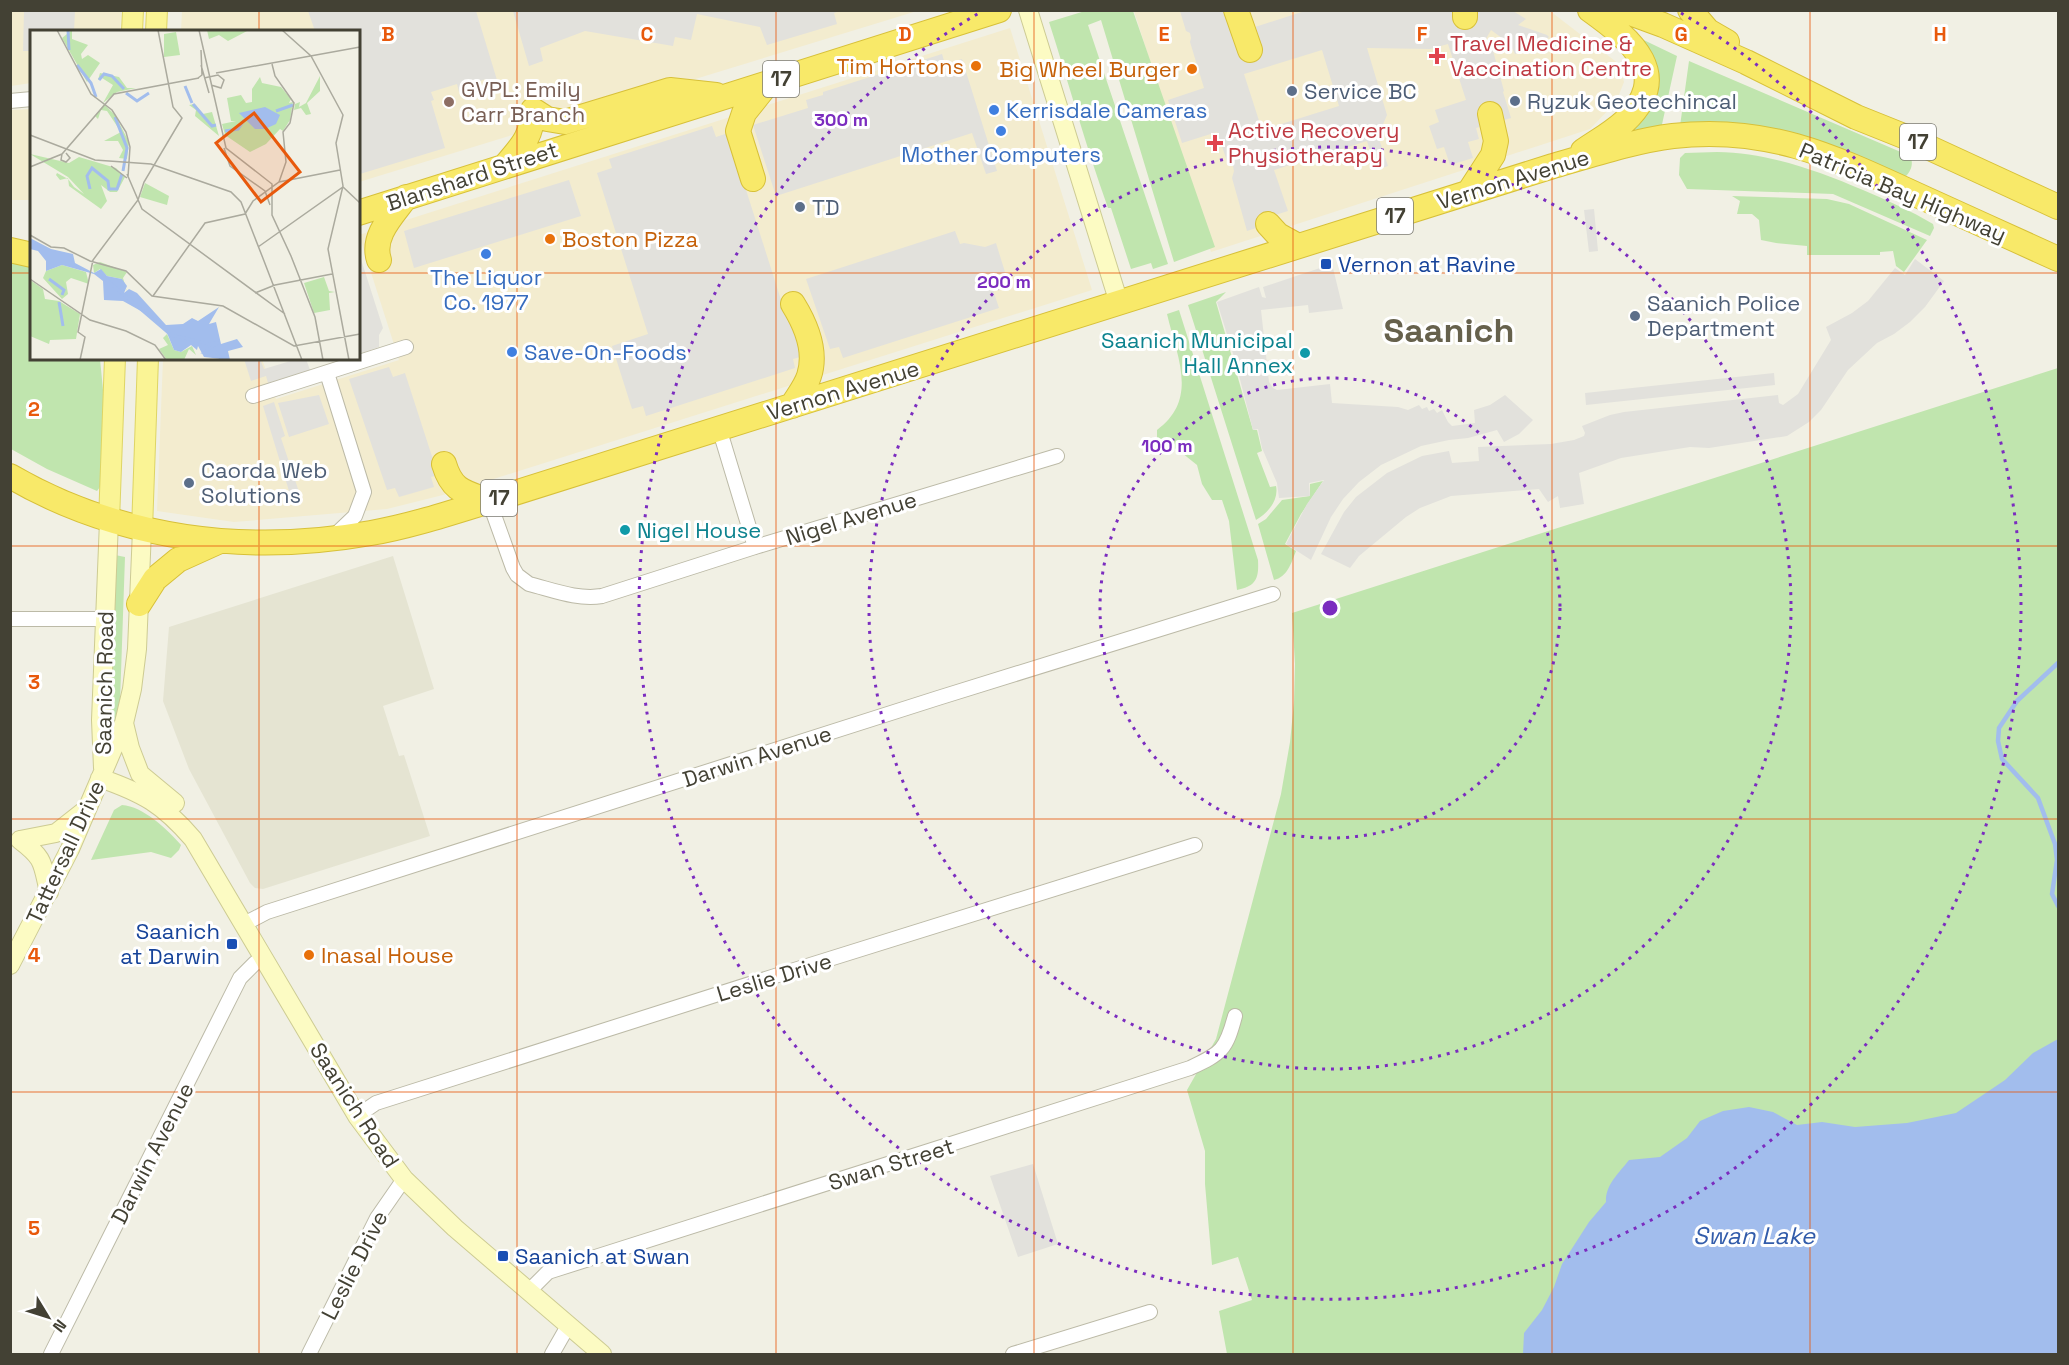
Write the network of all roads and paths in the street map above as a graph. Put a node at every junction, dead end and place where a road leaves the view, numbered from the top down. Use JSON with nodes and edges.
{"nodes":[{"id":1,"x":133,"y":10,"type":"edge"},
{"id":2,"x":157,"y":10,"type":"edge"},
{"id":3,"x":999,"y":10,"type":"edge"},
{"id":4,"x":1028,"y":10,"type":"edge"},
{"id":5,"x":1236,"y":10,"type":"edge"},
{"id":6,"x":1590,"y":10,"type":"edge"},
{"id":7,"x":1622,"y":10,"type":"edge"},
{"id":8,"x":1690,"y":10,"type":"edge"},
{"id":9,"x":132,"y":30,"type":"edge"},
{"id":10,"x":156,"y":30,"type":"edge"},
{"id":11,"x":1250,"y":50,"type":"dead end"},
{"id":12,"x":768,"y":83,"type":"junction"},
{"id":13,"x":725,"y":96,"type":"junction"},
{"id":14,"x":30,"y":99,"type":"edge"},
{"id":15,"x":10,"y":101,"type":"edge"},
{"id":16,"x":1490,"y":114,"type":"dead end"},
{"id":17,"x":1856,"y":117,"type":"junction"},
{"id":18,"x":1672,"y":136,"type":"joint"},
{"id":19,"x":1568,"y":161,"type":"junction"},
{"id":20,"x":504,"y":166,"type":"junction"},
{"id":21,"x":753,"y":179,"type":"dead end"},
{"id":22,"x":1469,"y":192,"type":"junction"},
{"id":23,"x":406,"y":197,"type":"junction"},
{"id":24,"x":2058,"y":207,"type":"edge"},
{"id":25,"x":360,"y":212,"type":"edge"},
{"id":26,"x":1268,"y":224,"type":"dead end"},
{"id":27,"x":1298,"y":246,"type":"junction"},
{"id":28,"x":2058,"y":259,"type":"edge"},
{"id":29,"x":378,"y":260,"type":"dead end"},
{"id":30,"x":1119,"y":303,"type":"junction"},
{"id":31,"x":793,"y":304,"type":"dead end"},
{"id":32,"x":406,"y":347,"type":"dead end"},
{"id":33,"x":115,"y":360,"type":"edge"},
{"id":34,"x":148,"y":360,"type":"edge"},
{"id":35,"x":327,"y":374,"type":"junction"},
{"id":36,"x":253,"y":396,"type":"dead end"},
{"id":37,"x":792,"y":406,"type":"junction"},
{"id":38,"x":719,"y":428,"type":"junction"},
{"id":39,"x":1057,"y":456,"type":"dead end"},
{"id":40,"x":444,"y":464,"type":"dead end"},
{"id":41,"x":10,"y":476,"type":"edge"},
{"id":42,"x":489,"y":501,"type":"junction"},
{"id":43,"x":109,"y":521,"type":"junction"},
{"id":44,"x":142,"y":530,"type":"junction"},
{"id":45,"x":330,"y":540,"type":"junction"},
{"id":46,"x":219,"y":541,"type":"junction"},
{"id":47,"x":755,"y":547,"type":"junction"},
{"id":48,"x":1273,"y":594,"type":"dead end"},
{"id":49,"x":139,"y":604,"type":"junction"},
{"id":50,"x":10,"y":619,"type":"edge"},
{"id":51,"x":105,"y":619,"type":"junction"},
{"id":52,"x":124,"y":723,"type":"junction"},
{"id":53,"x":101,"y":774,"type":"junction"},
{"id":54,"x":90,"y":806,"type":"junction"},
{"id":55,"x":15,"y":840,"type":"edge"},
{"id":56,"x":1195,"y":846,"type":"dead end"},
{"id":57,"x":207,"y":861,"type":"junction"},
{"id":58,"x":49,"y":892,"type":"junction"},
{"id":59,"x":244,"y":924,"type":"junction"},
{"id":60,"x":263,"y":958,"type":"junction"},
{"id":61,"x":10,"y":965,"type":"edge"},
{"id":62,"x":1235,"y":1016,"type":"dead end"},
{"id":63,"x":357,"y":1116,"type":"junction"},
{"id":64,"x":404,"y":1179,"type":"junction"},
{"id":65,"x":528,"y":1292,"type":"junction"},
{"id":66,"x":1150,"y":1312,"type":"dead end"},
{"id":67,"x":568,"y":1326,"type":"junction"},
{"id":68,"x":51,"y":1354,"type":"edge"},
{"id":69,"x":309,"y":1354,"type":"edge"},
{"id":70,"x":552,"y":1354,"type":"edge"},
{"id":71,"x":602,"y":1354,"type":"edge"},
{"id":72,"x":1013,"y":1354,"type":"edge"}],
"edges":[{"from":1,"to":9,"type":"main road"},
{"from":2,"to":10,"type":"main road"},
{"from":3,"to":12,"type":"highway","name":"Blanshard Street","number":"17"},
{"from":4,"to":30,"type":"main road"},
{"from":5,"to":11,"type":"highway"},
{"from":6,"to":19,"type":"highway"},
{"from":7,"to":17,"type":"highway","number":"17"},
{"from":8,"to":17,"type":"highway"},
{"from":12,"to":13,"type":"highway","name":"Blanshard Street","number":"17"},
{"from":12,"to":21,"type":"highway"},
{"from":13,"to":20,"type":"highway","name":"Blanshard Street","number":"17"},
{"from":13,"to":20,"type":"highway"},
{"from":14,"to":15,"type":"street"},
{"from":16,"to":22,"type":"highway"},
{"from":17,"to":24,"type":"highway","number":"17"},
{"from":18,"to":19,"type":"highway","name":"Vernon Avenue","number":"17"},
{"from":18,"to":28,"type":"highway","name":"Patricia Bay Highway","number":"17"},
{"from":19,"to":22,"type":"highway","name":"Vernon Avenue","number":"17"},
{"from":20,"to":23,"type":"highway","name":"Blanshard Street","number":"17"},
{"from":22,"to":27,"type":"highway","name":"Vernon Avenue","number":"17"},
{"from":23,"to":25,"type":"highway","name":"Blanshard Street","number":"17"},
{"from":23,"to":29,"type":"highway"},
{"from":26,"to":27,"type":"highway"},
{"from":27,"to":30,"type":"highway","name":"Vernon Avenue","number":"17"},
{"from":30,"to":37,"type":"highway","name":"Vernon Avenue","number":"17"},
{"from":31,"to":37,"type":"highway"},
{"from":32,"to":35,"type":"street"},
{"from":33,"to":43,"type":"main road","name":"Saanich Road"},
{"from":34,"to":44,"type":"main road","name":"Saanich Road"},
{"from":35,"to":36,"type":"street"},
{"from":35,"to":45,"type":"street"},
{"from":37,"to":38,"type":"highway","name":"Vernon Avenue","number":"17"},
{"from":38,"to":42,"type":"highway","name":"Vernon Avenue","number":"17"},
{"from":38,"to":47,"type":"street"},
{"from":39,"to":47,"type":"street","name":"Nigel Avenue"},
{"from":40,"to":42,"type":"highway"},
{"from":41,"to":43,"type":"highway","name":"Vernon Avenue","number":"17"},
{"from":42,"to":45,"type":"highway","name":"Vernon Avenue","number":"17"},
{"from":42,"to":47,"type":"street","name":"Nigel Avenue"},
{"from":43,"to":44,"type":"highway","name":"Vernon Avenue","number":"17"},
{"from":43,"to":51,"type":"main road","name":"Saanich Road"},
{"from":44,"to":46,"type":"highway","name":"Vernon Avenue","number":"17"},
{"from":44,"to":49,"type":"main road","name":"Saanich Road"},
{"from":45,"to":46,"type":"highway","name":"Vernon Avenue","number":"17"},
{"from":46,"to":49,"type":"highway"},
{"from":48,"to":59,"type":"street","name":"Darwin Avenue"},
{"from":49,"to":52,"type":"main road","name":"Saanich Road"},
{"from":50,"to":51,"type":"street"},
{"from":51,"to":53,"type":"main road","name":"Saanich Road"},
{"from":52,"to":53,"type":"main road","name":"Saanich Road"},
{"from":52,"to":57,"type":"main road"},
{"from":53,"to":54,"type":"main road","name":"Tattersall Drive"},
{"from":53,"to":57,"type":"main road","name":"Saanich Road"},
{"from":54,"to":55,"type":"main road"},
{"from":54,"to":58,"type":"main road","name":"Tattersall Drive"},
{"from":55,"to":58,"type":"main road"},
{"from":56,"to":63,"type":"street","name":"Leslie Drive"},
{"from":57,"to":59,"type":"main road","name":"Saanich Road"},
{"from":58,"to":61,"type":"main road","name":"Tattersall Drive"},
{"from":59,"to":60,"type":"main road","name":"Saanich Road"},
{"from":60,"to":63,"type":"main road","name":"Saanich Road"},
{"from":60,"to":68,"type":"street","name":"Darwin Avenue"},
{"from":62,"to":65,"type":"street","name":"Swan Street"},
{"from":63,"to":64,"type":"main road","name":"Saanich Road"},
{"from":64,"to":65,"type":"main road","name":"Saanich Road"},
{"from":64,"to":69,"type":"street","name":"Leslie Drive"},
{"from":65,"to":67,"type":"main road","name":"Saanich Road"},
{"from":66,"to":72,"type":"street"},
{"from":67,"to":70,"type":"street"},
{"from":67,"to":71,"type":"main road","name":"Saanich Road"}]}
